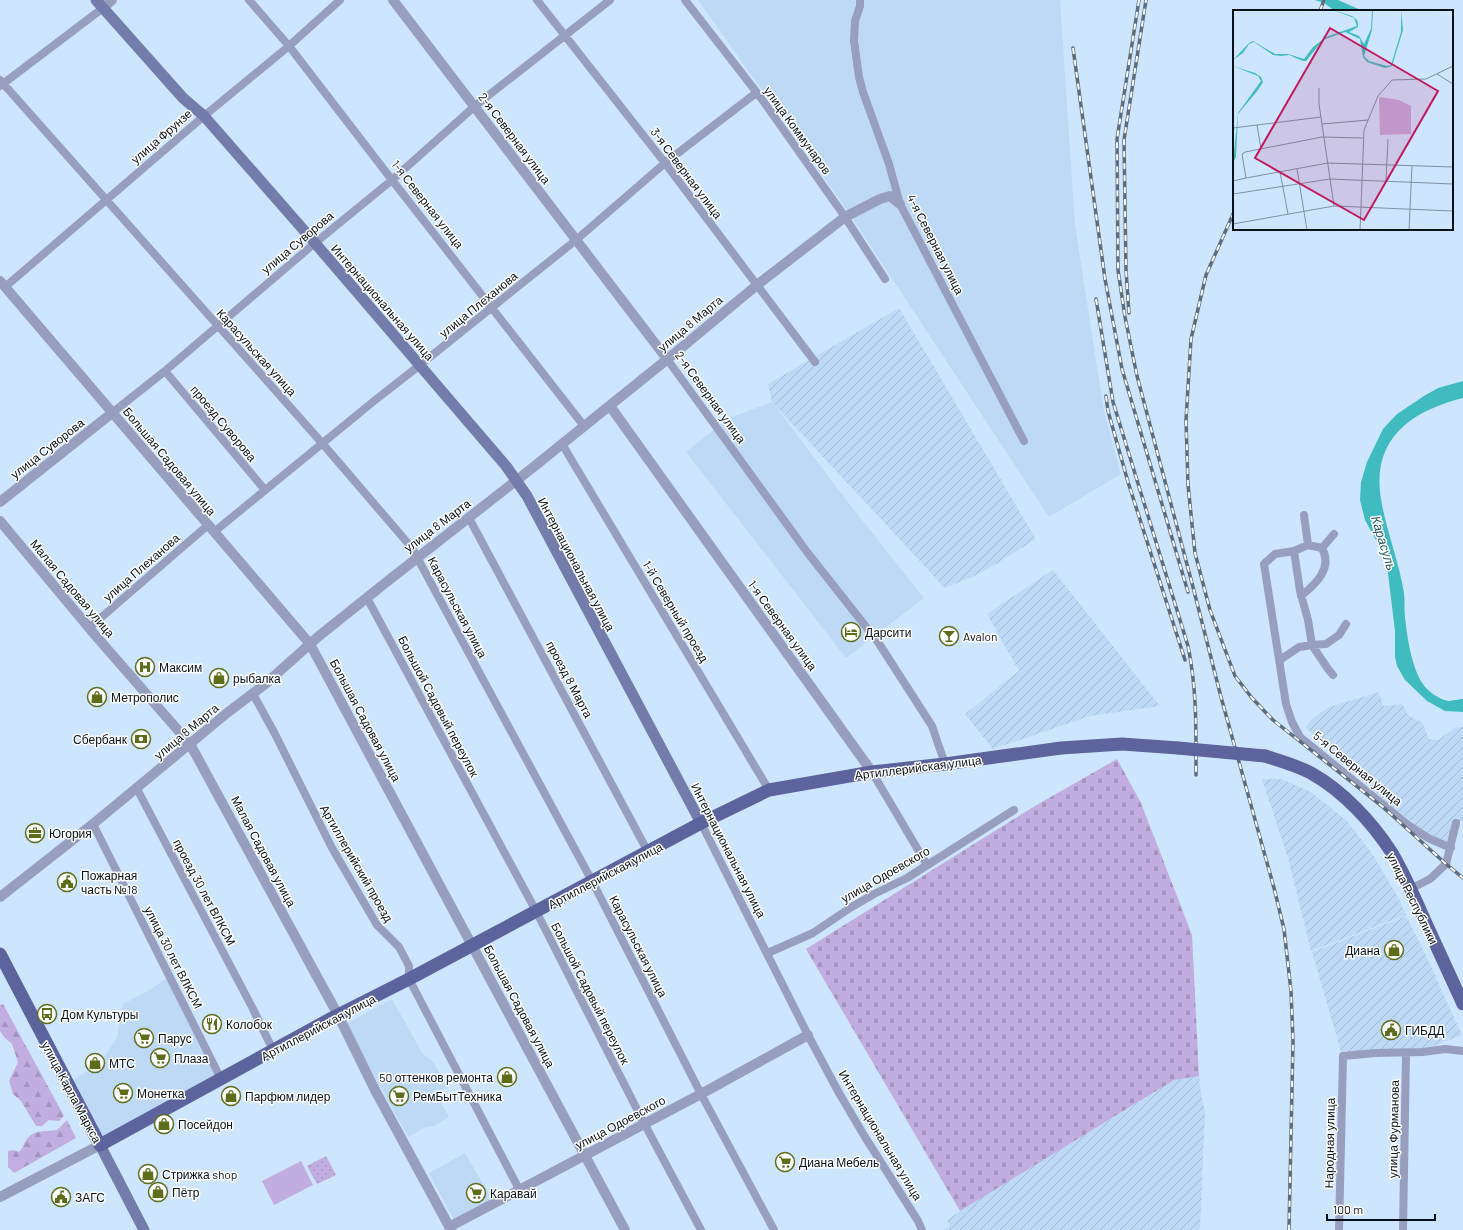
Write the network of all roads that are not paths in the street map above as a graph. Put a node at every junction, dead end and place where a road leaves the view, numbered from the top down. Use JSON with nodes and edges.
{"nodes":[{"id":1,"x":112,"y":0,"type":"edge"},
{"id":2,"x":249,"y":0,"type":"edge"},
{"id":3,"x":340,"y":0,"type":"edge"},
{"id":4,"x":392,"y":0,"type":"edge"},
{"id":5,"x":537,"y":0,"type":"edge"},
{"id":6,"x":610,"y":0,"type":"edge"},
{"id":7,"x":686,"y":0,"type":"edge"},
{"id":8,"x":860,"y":0,"type":"edge"},
{"id":9,"x":99,"y":4,"type":"edge"},
{"id":10,"x":564,"y":35,"type":"junction"},
{"id":11,"x":289,"y":46,"type":"junction"},
{"id":12,"x":1,"y":83,"type":"edge"},
{"id":13,"x":756,"y":93,"type":"junction"},
{"id":14,"x":475,"y":106,"type":"junction"},
{"id":15,"x":204,"y":116,"type":"junction"},
{"id":16,"x":665,"y":163,"type":"junction"},
{"id":17,"x":392,"y":180,"type":"junction"},
{"id":18,"x":895,"y":186,"type":"junction"},
{"id":19,"x":890,"y":196,"type":"junction"},
{"id":20,"x":106,"y":201,"type":"junction"},
{"id":21,"x":900,"y":204,"type":"junction"},
{"id":22,"x":845,"y":217,"type":"junction"},
{"id":23,"x":576,"y":240,"type":"junction"},
{"id":24,"x":315,"y":243,"type":"junction"},
{"id":25,"x":885,"y":279,"type":"dead end"},
{"id":26,"x":757,"y":285,"type":"junction"},
{"id":27,"x":2,"y":286,"type":"edge"},
{"id":28,"x":492,"y":308,"type":"junction"},
{"id":29,"x":217,"y":326,"type":"junction"},
{"id":30,"x":667,"y":360,"type":"junction"},
{"id":31,"x":815,"y":362,"type":"dead end"},
{"id":32,"x":420,"y":365,"type":"junction"},
{"id":33,"x":165,"y":371,"type":"junction"},
{"id":34,"x":610,"y":406,"type":"junction"},
{"id":35,"x":112,"y":413,"type":"junction"},
{"id":36,"x":584,"y":426,"type":"junction"},
{"id":37,"x":1024,"y":441,"type":"dead end"},
{"id":38,"x":322,"y":443,"type":"junction"},
{"id":39,"x":562,"y":444,"type":"junction"},
{"id":40,"x":516,"y":480,"type":"junction"},
{"id":41,"x":265,"y":490,"type":"junction"},
{"id":42,"x":0,"y":502,"type":"edge"},
{"id":43,"x":1304,"y":515,"type":"dead end"},
{"id":44,"x":469,"y":518,"type":"junction"},
{"id":45,"x":0,"y":521,"type":"edge"},
{"id":46,"x":211,"y":529,"type":"junction"},
{"id":47,"x":1334,"y":534,"type":"dead end"},
{"id":48,"x":1308,"y":545,"type":"junction"},
{"id":49,"x":1322,"y":548,"type":"junction"},
{"id":50,"x":1294,"y":551,"type":"junction"},
{"id":51,"x":417,"y":557,"type":"junction"},
{"id":52,"x":1301,"y":596,"type":"junction"},
{"id":53,"x":367,"y":598,"type":"junction"},
{"id":54,"x":1346,"y":624,"type":"dead end"},
{"id":55,"x":89,"y":628,"type":"junction"},
{"id":56,"x":310,"y":644,"type":"junction"},
{"id":57,"x":1312,"y":645,"type":"junction"},
{"id":58,"x":1280,"y":660,"type":"junction"},
{"id":59,"x":1333,"y":675,"type":"dead end"},
{"id":60,"x":253,"y":694,"type":"junction"},
{"id":61,"x":190,"y":744,"type":"junction"},
{"id":62,"x":1265,"y":756,"type":"joint"},
{"id":63,"x":945,"y":764,"type":"junction"},
{"id":64,"x":872,"y":772,"type":"junction"},
{"id":65,"x":137,"y":789,"type":"junction"},
{"id":66,"x":769,"y":790,"type":"junction"},
{"id":67,"x":1014,"y":810,"type":"dead end"},
{"id":68,"x":1456,"y":822,"type":"dead end"},
{"id":69,"x":701,"y":823,"type":"junction"},
{"id":70,"x":93,"y":824,"type":"junction"},
{"id":71,"x":1450,"y":848,"type":"junction"},
{"id":72,"x":648,"y":852,"type":"junction"},
{"id":73,"x":927,"y":865,"type":"junction"},
{"id":74,"x":592,"y":881,"type":"junction"},
{"id":75,"x":1410,"y":889,"type":"junction"},
{"id":76,"x":0,"y":897,"type":"edge"},
{"id":77,"x":536,"y":912,"type":"junction"},
{"id":78,"x":472,"y":945,"type":"junction"},
{"id":79,"x":0,"y":954,"type":"edge"},
{"id":80,"x":767,"y":954,"type":"junction"},
{"id":81,"x":409,"y":979,"type":"junction"},
{"id":82,"x":1463,"y":1004,"type":"edge"},
{"id":83,"x":338,"y":1015,"type":"junction"},
{"id":84,"x":808,"y":1035,"type":"junction"},
{"id":85,"x":273,"y":1050,"type":"junction"},
{"id":86,"x":1463,"y":1051,"type":"edge"},
{"id":87,"x":1406,"y":1053,"type":"junction"},
{"id":88,"x":221,"y":1080,"type":"junction"},
{"id":89,"x":701,"y":1094,"type":"junction"},
{"id":90,"x":644,"y":1123,"type":"junction"},
{"id":91,"x":100,"y":1145,"type":"junction"},
{"id":92,"x":584,"y":1155,"type":"junction"},
{"id":93,"x":518,"y":1189,"type":"junction"},
{"id":94,"x":0,"y":1197,"type":"edge"},
{"id":95,"x":447,"y":1229,"type":"edge"},
{"id":96,"x":144,"y":1230,"type":"edge"},
{"id":97,"x":624,"y":1230,"type":"edge"},
{"id":98,"x":701,"y":1230,"type":"edge"},
{"id":99,"x":774,"y":1230,"type":"edge"},
{"id":100,"x":922,"y":1230,"type":"edge"},
{"id":101,"x":1339,"y":1230,"type":"edge"},
{"id":102,"x":1403,"y":1230,"type":"edge"}],
"edges":[{"from":1,"to":9,"type":"street"},
{"from":2,"to":11,"type":"street","name":"1-я Северная улица"},
{"from":3,"to":11,"type":"street","name":"улица Фрунзе"},
{"from":4,"to":14,"type":"street","name":"2-я Северная улица"},
{"from":5,"to":10,"type":"street","name":"3-я Северная улица"},
{"from":6,"to":10,"type":"street","name":"улица Суворова"},
{"from":7,"to":13,"type":"street","name":"улица Коммунаров"},
{"from":8,"to":18,"type":"street","name":"4-я Северная улица"},
{"from":9,"to":12,"type":"street"},
{"from":9,"to":15,"type":"main road","name":"Интернациональная улица"},
{"from":10,"to":14,"type":"street","name":"улица Суворова"},
{"from":10,"to":16,"type":"street","name":"3-я Северная улица"},
{"from":11,"to":15,"type":"street","name":"улица Фрунзе"},
{"from":11,"to":17,"type":"street","name":"1-я Северная улица"},
{"from":12,"to":20,"type":"street","name":"Карасульская улица"},
{"from":13,"to":16,"type":"street","name":"улица Плеханова"},
{"from":13,"to":22,"type":"street","name":"улица Коммунаров"},
{"from":14,"to":17,"type":"street","name":"улица Суворова"},
{"from":14,"to":23,"type":"street","name":"2-я Северная улица"},
{"from":15,"to":20,"type":"street","name":"улица Фрунзе"},
{"from":15,"to":24,"type":"main road","name":"Интернациональная улица"},
{"from":16,"to":23,"type":"street","name":"улица Плеханова"},
{"from":16,"to":26,"type":"street","name":"3-я Северная улица"},
{"from":17,"to":24,"type":"street","name":"улица Суворова"},
{"from":17,"to":28,"type":"street","name":"1-я Северная улица"},
{"from":18,"to":19,"type":"street"},
{"from":18,"to":21,"type":"street","name":"4-я Северная улица"},
{"from":19,"to":21,"type":"street"},
{"from":19,"to":22,"type":"street","name":"улица 8 Марта"},
{"from":20,"to":27,"type":"street","name":"улица Фрунзе"},
{"from":20,"to":29,"type":"street","name":"Карасульская улица"},
{"from":21,"to":37,"type":"street","name":"4-я Северная улица"},
{"from":22,"to":25,"type":"street","name":"улица Коммунаров"},
{"from":22,"to":26,"type":"street","name":"улица 8 Марта"},
{"from":23,"to":28,"type":"street","name":"улица Плеханова"},
{"from":23,"to":30,"type":"street","name":"2-я Северная улица"},
{"from":24,"to":29,"type":"street","name":"улица Суворова"},
{"from":24,"to":32,"type":"main road","name":"Интернациональная улица"},
{"from":26,"to":30,"type":"street","name":"улица 8 Марта"},
{"from":26,"to":31,"type":"street","name":"3-я Северная улица"},
{"from":27,"to":35,"type":"street","name":"Большая Садовая улица"},
{"from":28,"to":32,"type":"street","name":"улица Плеханова"},
{"from":28,"to":36,"type":"street","name":"1-я Северная улица"},
{"from":29,"to":33,"type":"street","name":"улица Суворова"},
{"from":29,"to":38,"type":"street","name":"Карасульская улица"},
{"from":30,"to":34,"type":"street","name":"улица 8 Марта"},
{"from":30,"to":63,"type":"street","name":"2-я Северная улица"},
{"from":32,"to":38,"type":"street","name":"улица Плеханова"},
{"from":32,"to":40,"type":"main road","name":"Интернациональная улица"},
{"from":33,"to":35,"type":"street","name":"улица Суворова"},
{"from":33,"to":41,"type":"street","name":"проезд Суворова"},
{"from":34,"to":36,"type":"street","name":"улица 8 Марта"},
{"from":34,"to":64,"type":"street","name":"1-я Северная улица"},
{"from":35,"to":42,"type":"street","name":"улица Суворова"},
{"from":35,"to":46,"type":"street","name":"Большая Садовая улица"},
{"from":36,"to":39,"type":"street","name":"улица 8 Марта"},
{"from":38,"to":41,"type":"street","name":"улица Плеханова"},
{"from":38,"to":51,"type":"street","name":"Карасульская улица"},
{"from":39,"to":40,"type":"street","name":"улица 8 Марта"},
{"from":39,"to":66,"type":"street","name":"1-й Северный проезд"},
{"from":40,"to":44,"type":"street","name":"улица 8 Марта"},
{"from":40,"to":69,"type":"main road","name":"Интернациональная улица"},
{"from":41,"to":46,"type":"street","name":"улица Плеханова"},
{"from":43,"to":48,"type":"street"},
{"from":44,"to":51,"type":"street","name":"улица 8 Марта"},
{"from":44,"to":72,"type":"street","name":"проезд 8 Марта"},
{"from":45,"to":55,"type":"street","name":"Малая Садовая улица"},
{"from":46,"to":55,"type":"street","name":"улица Плеханова"},
{"from":46,"to":56,"type":"street","name":"Большая Садовая улица"},
{"from":47,"to":49,"type":"street"},
{"from":48,"to":49,"type":"street"},
{"from":48,"to":50,"type":"street"},
{"from":49,"to":52,"type":"street"},
{"from":50,"to":52,"type":"street"},
{"from":50,"to":58,"type":"street","name":"5-я Северная улица"},
{"from":51,"to":53,"type":"street","name":"улица 8 Марта"},
{"from":51,"to":74,"type":"street","name":"Карасульская улица"},
{"from":52,"to":57,"type":"street"},
{"from":53,"to":56,"type":"street","name":"улица 8 Марта"},
{"from":53,"to":77,"type":"street","name":"Большой Садовый переулок"},
{"from":54,"to":57,"type":"street"},
{"from":55,"to":61,"type":"street","name":"Малая Садовая улица"},
{"from":56,"to":60,"type":"street","name":"улица 8 Марта"},
{"from":56,"to":78,"type":"street","name":"Большая Садовая улица"},
{"from":57,"to":58,"type":"street"},
{"from":57,"to":59,"type":"street"},
{"from":58,"to":71,"type":"street","name":"5-я Северная улица"},
{"from":60,"to":61,"type":"street","name":"улица 8 Марта"},
{"from":60,"to":81,"type":"street","name":"Артиллерийский проезд"},
{"from":61,"to":65,"type":"street","name":"улица 8 Марта"},
{"from":61,"to":83,"type":"street","name":"Малая Садовая улица"},
{"from":62,"to":63,"type":"main road","name":"Артиллерийская улица","bridge":true},
{"from":62,"to":75,"type":"main road","name":"улица Республики"},
{"from":63,"to":64,"type":"main road","name":"Артиллерийская улица"},
{"from":64,"to":66,"type":"main road","name":"Артиллерийская улица"},
{"from":64,"to":73,"type":"street","name":"1-я Северная улица"},
{"from":65,"to":70,"type":"street","name":"улица 8 Марта"},
{"from":65,"to":85,"type":"street","name":"проезд 30 лет ВЛКСМ"},
{"from":66,"to":69,"type":"main road","name":"Артиллерийская улица"},
{"from":67,"to":73,"type":"street","name":"улица Одоевского"},
{"from":68,"to":71,"type":"street"},
{"from":69,"to":72,"type":"main road","name":"Артиллерийская улица"},
{"from":69,"to":80,"type":"street","name":"Интернациональная улица"},
{"from":70,"to":76,"type":"street","name":"улица 8 Марта"},
{"from":70,"to":88,"type":"street","name":"улица 30 лет ВЛКСМ"},
{"from":71,"to":75,"type":"street"},
{"from":72,"to":74,"type":"main road","name":"Артиллерийская улица"},
{"from":73,"to":80,"type":"street","name":"улица Одоевского"},
{"from":74,"to":77,"type":"main road","name":"Артиллерийская улица"},
{"from":74,"to":89,"type":"street","name":"Карасульская улица"},
{"from":75,"to":82,"type":"main road","name":"улица Республики"},
{"from":77,"to":78,"type":"main road","name":"Артиллерийская улица"},
{"from":77,"to":90,"type":"street","name":"Большой Садовый переулок"},
{"from":78,"to":81,"type":"main road","name":"Артиллерийская улица"},
{"from":78,"to":92,"type":"street","name":"Большая Садовая улица"},
{"from":79,"to":91,"type":"main road","name":"улица Карла Маркса"},
{"from":80,"to":84,"type":"street","name":"Интернациональная улица"},
{"from":81,"to":83,"type":"main road","name":"Артиллерийская улица"},
{"from":81,"to":93,"type":"street","name":"Артиллерийский проезд"},
{"from":83,"to":85,"type":"main road","name":"Артиллерийская улица"},
{"from":83,"to":95,"type":"street","name":"Малая Садовая улица"},
{"from":84,"to":89,"type":"street","name":"улица Одоевского"},
{"from":84,"to":100,"type":"street","name":"Интернациональная улица"},
{"from":85,"to":88,"type":"main road","name":"Артиллерийская улица"},
{"from":86,"to":87,"type":"street"},
{"from":87,"to":101,"type":"street","name":"Народная улица"},
{"from":87,"to":102,"type":"street","name":"улица Фурманова"},
{"from":88,"to":91,"type":"main road","name":"Артиллерийская улица"},
{"from":89,"to":90,"type":"street","name":"улица Одоевского"},
{"from":89,"to":99,"type":"street","name":"Карасульская улица"},
{"from":90,"to":92,"type":"street","name":"улица Одоевского"},
{"from":90,"to":98,"type":"street","name":"Большой Садовый переулок"},
{"from":91,"to":94,"type":"street","name":"Артиллерийская улица"},
{"from":91,"to":96,"type":"main road","name":"улица Карла Маркса"},
{"from":92,"to":93,"type":"street","name":"улица Одоевского"},
{"from":92,"to":97,"type":"street","name":"Большая Садовая улица"},
{"from":93,"to":95,"type":"street","name":"улица Одоевского"}]}
